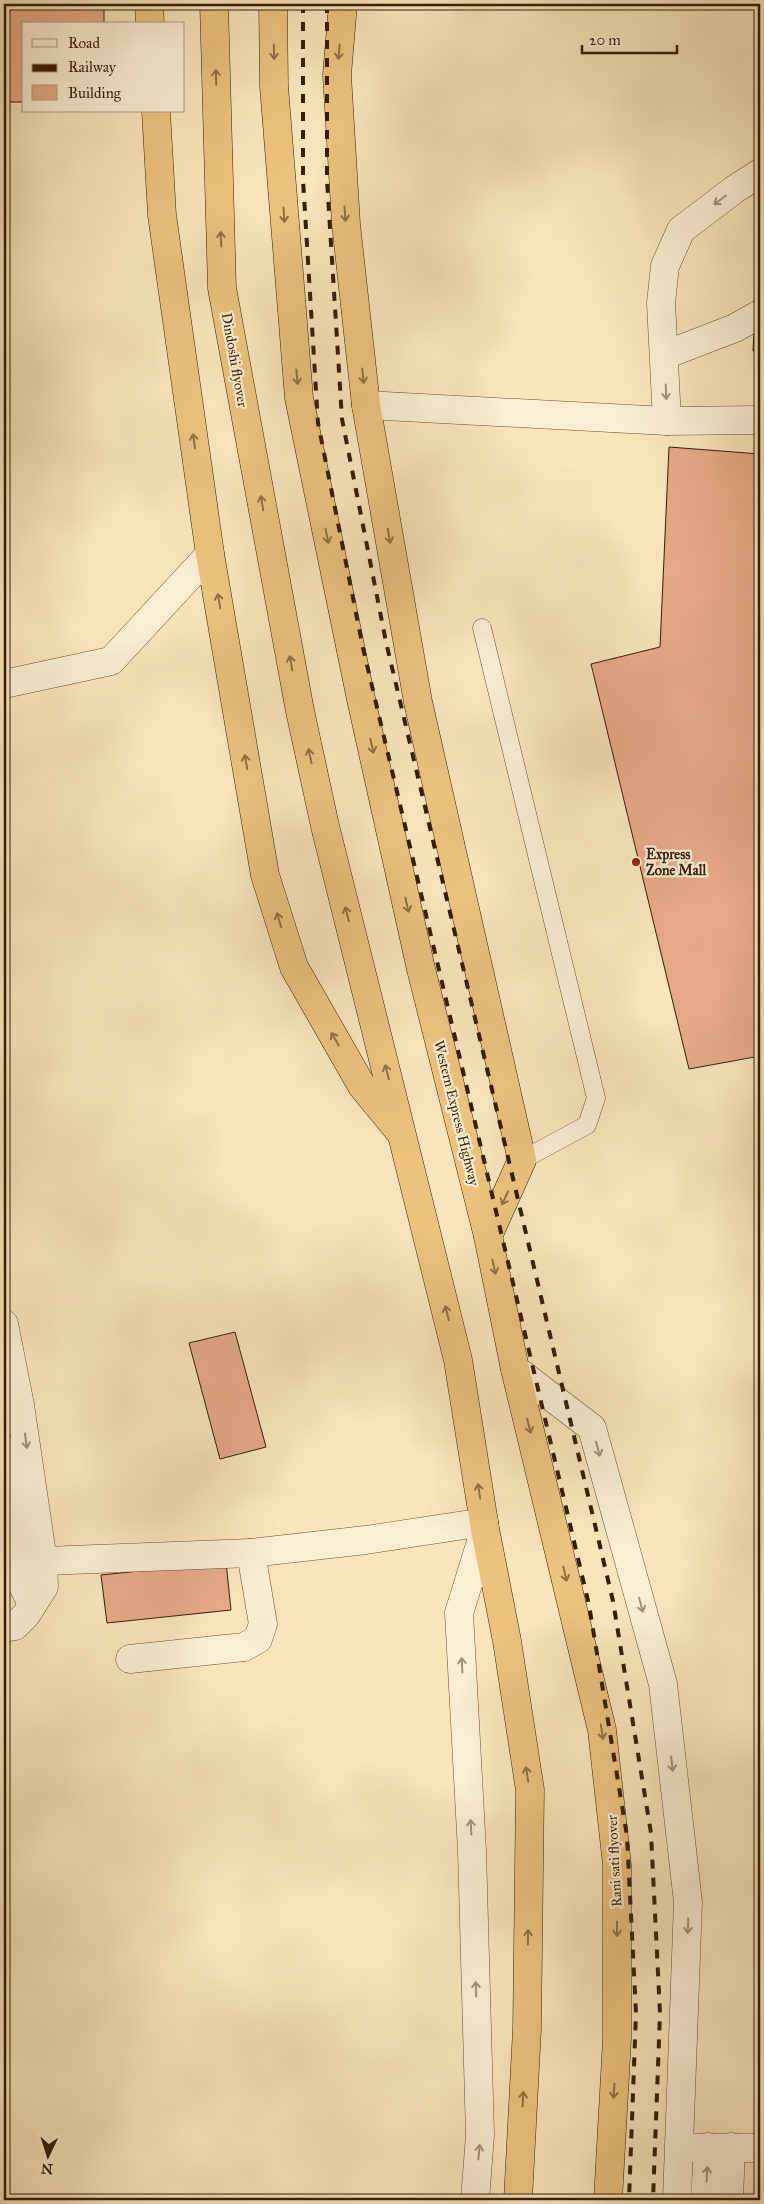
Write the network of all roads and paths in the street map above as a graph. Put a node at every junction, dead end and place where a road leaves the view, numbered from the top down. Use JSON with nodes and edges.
{"nodes":[{"id":1,"x":149,"y":4,"type":"edge"},
{"id":2,"x":214,"y":4,"type":"edge"},
{"id":3,"x":273,"y":4,"type":"edge"},
{"id":4,"x":343,"y":4,"type":"edge"},
{"id":5,"x":150,"y":22,"type":"edge"},
{"id":6,"x":156,"y":112,"type":"edge"},
{"id":7,"x":760,"y":173,"type":"edge"},
{"id":8,"x":760,"y":314,"type":"edge"},
{"id":9,"x":665,"y":355,"type":"junction"},
{"id":10,"x":366,"y":405,"type":"junction"},
{"id":11,"x":667,"y":420,"type":"junction"},
{"id":12,"x":760,"y":420,"type":"edge"},
{"id":13,"x":210,"y":554,"type":"junction"},
{"id":14,"x":482,"y":628,"type":"dead end"},
{"id":15,"x":4,"y":684,"type":"edge"},
{"id":16,"x":403,"y":1136,"type":"junction"},
{"id":17,"x":522,"y":1160,"type":"junction"},
{"id":18,"x":488,"y":1236,"type":"junction"},
{"id":19,"x":4,"y":1324,"type":"edge"},
{"id":20,"x":515,"y":1369,"type":"junction"},
{"id":21,"x":12,"y":1407,"type":"edge"},
{"id":22,"x":4,"y":1450,"type":"edge"},
{"id":23,"x":484,"y":1526,"type":"junction"},
{"id":24,"x":554,"y":1527,"type":"joint"},
{"id":25,"x":251,"y":1552,"type":"junction"},
{"id":26,"x":31,"y":1561,"type":"junction"},
{"id":27,"x":4,"y":1628,"type":"edge"},
{"id":28,"x":130,"y":1659,"type":"dead end"},
{"id":29,"x":720,"y":2147,"type":"junction"},
{"id":30,"x":680,"y":2148,"type":"junction"},
{"id":31,"x":760,"y":2148,"type":"edge"},
{"id":32,"x":475,"y":2200,"type":"edge"},
{"id":33,"x":518,"y":2200,"type":"edge"},
{"id":34,"x":608,"y":2200,"type":"edge"},
{"id":35,"x":677,"y":2200,"type":"edge"},
{"id":36,"x":705,"y":2200,"type":"edge"},
{"id":37,"x":729,"y":2200,"type":"edge"}],
"edges":[{"from":1,"to":5,"type":"highway"},
{"from":16,"to":2,"type":"highway","name":"Dindoshi flyover","one_way":true},
{"from":3,"to":18,"type":"highway","name":"Western Express Highway","one_way":true},
{"from":4,"to":10,"type":"highway","one_way":true},
{"from":13,"to":6,"type":"highway","one_way":true},
{"from":7,"to":9,"type":"street","one_way":true},
{"from":8,"to":9,"type":"street"},
{"from":9,"to":11,"type":"street","one_way":true},
{"from":10,"to":11,"type":"street"},
{"from":10,"to":17,"type":"highway","one_way":true},
{"from":11,"to":12,"type":"street"},
{"from":13,"to":15,"type":"street"},
{"from":16,"to":13,"type":"highway","one_way":true},
{"from":14,"to":17,"type":"lane"},
{"from":23,"to":16,"type":"highway","one_way":true},
{"from":17,"to":18,"type":"highway","one_way":true},
{"from":18,"to":20,"type":"highway","name":"Western Express Highway","one_way":true},
{"from":19,"to":21,"type":"street"},
{"from":20,"to":24,"type":"highway","name":"Western Express Highway","one_way":true},
{"from":20,"to":30,"type":"street","one_way":true},
{"from":21,"to":26,"type":"street","one_way":true},
{"from":22,"to":26,"type":"street"},
{"from":23,"to":25,"type":"street"},
{"from":32,"to":23,"type":"street","one_way":true},
{"from":33,"to":23,"type":"highway","one_way":true},
{"from":24,"to":34,"type":"highway","name":"Rani sati flyover","one_way":true},
{"from":25,"to":26,"type":"street"},
{"from":25,"to":28,"type":"street"},
{"from":26,"to":27,"type":"street"},
{"from":29,"to":30,"type":"street"},
{"from":29,"to":31,"type":"street"},
{"from":36,"to":29,"type":"street","one_way":true},
{"from":29,"to":37,"type":"street"},
{"from":30,"to":35,"type":"street"}]}
